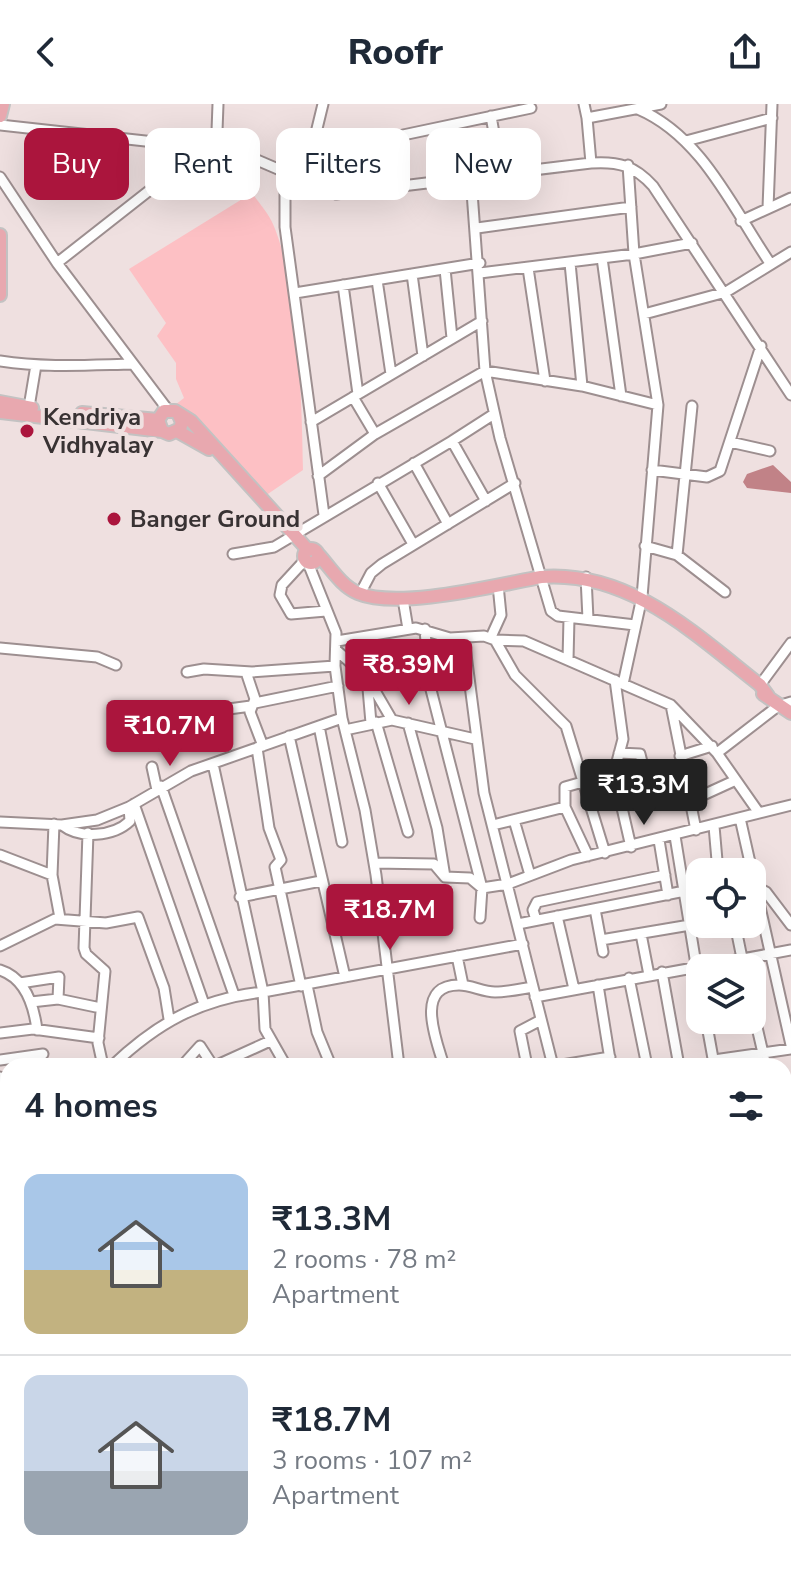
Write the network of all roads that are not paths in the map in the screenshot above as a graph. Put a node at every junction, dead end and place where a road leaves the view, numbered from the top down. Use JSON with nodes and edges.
{"nodes":[{"id":1,"x":3,"y":104,"type":"edge"},
{"id":2,"x":218,"y":104,"type":"edge"},
{"id":3,"x":323,"y":104,"type":"edge"},
{"id":4,"x":584,"y":104,"type":"edge"},
{"id":5,"x":661,"y":104,"type":"edge"},
{"id":6,"x":772,"y":104,"type":"edge"},
{"id":7,"x":531,"y":108,"type":"dead end"},
{"id":8,"x":638,"y":109,"type":"junction"},
{"id":9,"x":0,"y":115,"type":"edge"},
{"id":10,"x":491,"y":116,"type":"junction"},
{"id":11,"x":587,"y":118,"type":"junction"},
{"id":12,"x":772,"y":118,"type":"junction"},
{"id":13,"x":0,"y":124,"type":"edge"},
{"id":14,"x":217,"y":128,"type":"edge"},
{"id":15,"x":317,"y":128,"type":"edge"},
{"id":16,"x":493,"y":128,"type":"edge"},
{"id":17,"x":410,"y":134,"type":"edge"},
{"id":18,"x":145,"y":139,"type":"edge"},
{"id":19,"x":686,"y":141,"type":"junction"},
{"id":20,"x":591,"y":163,"type":"junction"},
{"id":21,"x":628,"y":165,"type":"junction"},
{"id":22,"x":541,"y":169,"type":"edge"},
{"id":23,"x":0,"y":177,"type":"edge"},
{"id":24,"x":145,"y":194,"type":"edge"},
{"id":25,"x":791,"y":198,"type":"edge"},
{"id":26,"x":284,"y":200,"type":"edge"},
{"id":27,"x":474,"y":200,"type":"edge"},
{"id":28,"x":631,"y":207,"type":"junction"},
{"id":29,"x":768,"y":208,"type":"junction"},
{"id":30,"x":741,"y":221,"type":"junction"},
{"id":31,"x":477,"y":228,"type":"junction"},
{"id":32,"x":0,"y":235,"type":"edge"},
{"id":33,"x":692,"y":243,"type":"junction"},
{"id":34,"x":791,"y":252,"type":"edge"},
{"id":35,"x":634,"y":254,"type":"junction"},
{"id":36,"x":602,"y":258,"type":"junction"},
{"id":37,"x":57,"y":263,"type":"junction"},
{"id":38,"x":570,"y":263,"type":"junction"},
{"id":39,"x":770,"y":263,"type":"junction"},
{"id":40,"x":480,"y":268,"type":"junction"},
{"id":41,"x":528,"y":268,"type":"junction"},
{"id":42,"x":445,"y":269,"type":"junction"},
{"id":43,"x":412,"y":274,"type":"junction"},
{"id":44,"x":377,"y":280,"type":"junction"},
{"id":45,"x":343,"y":285,"type":"junction"},
{"id":46,"x":726,"y":292,"type":"junction"},
{"id":47,"x":295,"y":293,"type":"junction"},
{"id":48,"x":0,"y":294,"type":"edge"},
{"id":49,"x":644,"y":314,"type":"junction"},
{"id":50,"x":482,"y":321,"type":"junction"},
{"id":51,"x":452,"y":338,"type":"junction"},
{"id":52,"x":761,"y":346,"type":"junction"},
{"id":53,"x":423,"y":356,"type":"junction"},
{"id":54,"x":0,"y":361,"type":"edge"},
{"id":55,"x":133,"y":364,"type":"junction"},
{"id":56,"x":36,"y":365,"type":"junction"},
{"id":57,"x":485,"y":371,"type":"junction"},
{"id":58,"x":391,"y":374,"type":"junction"},
{"id":59,"x":545,"y":381,"type":"junction"},
{"id":60,"x":582,"y":386,"type":"junction"},
{"id":61,"x":355,"y":395,"type":"junction"},
{"id":62,"x":791,"y":395,"type":"edge"},
{"id":63,"x":621,"y":396,"type":"junction"},
{"id":64,"x":0,"y":402,"type":"edge"},
{"id":65,"x":658,"y":405,"type":"junction"},
{"id":66,"x":692,"y":406,"type":"dead end"},
{"id":67,"x":28,"y":411,"type":"junction"},
{"id":68,"x":173,"y":411,"type":"junction"},
{"id":69,"x":0,"y":412,"type":"edge"},
{"id":70,"x":494,"y":414,"type":"junction"},
{"id":71,"x":311,"y":422,"type":"junction"},
{"id":72,"x":160,"y":426,"type":"junction"},
{"id":73,"x":177,"y":431,"type":"junction"},
{"id":74,"x":375,"y":434,"type":"junction"},
{"id":75,"x":452,"y":441,"type":"junction"},
{"id":76,"x":730,"y":442,"type":"junction"},
{"id":77,"x":770,"y":451,"type":"dead end"},
{"id":78,"x":414,"y":463,"type":"junction"},
{"id":79,"x":652,"y":470,"type":"junction"},
{"id":80,"x":685,"y":474,"type":"junction"},
{"id":81,"x":318,"y":476,"type":"junction"},
{"id":82,"x":378,"y":483,"type":"junction"},
{"id":83,"x":515,"y":483,"type":"junction"},
{"id":84,"x":486,"y":501,"type":"junction"},
{"id":85,"x":324,"y":515,"type":"junction"},
{"id":86,"x":448,"y":524,"type":"junction"},
{"id":87,"x":290,"y":535,"type":"junction"},
{"id":88,"x":413,"y":544,"type":"junction"},
{"id":89,"x":645,"y":546,"type":"junction"},
{"id":90,"x":233,"y":554,"type":"dead end"},
{"id":91,"x":677,"y":555,"type":"junction"},
{"id":92,"x":308,"y":557,"type":"junction"},
{"id":93,"x":541,"y":577,"type":"junction"},
{"id":94,"x":586,"y":577,"type":"junction"},
{"id":95,"x":498,"y":585,"type":"junction"},
{"id":96,"x":725,"y":592,"type":"dead end"},
{"id":97,"x":360,"y":594,"type":"junction"},
{"id":98,"x":403,"y":599,"type":"junction"},
{"id":99,"x":638,"y":599,"type":"junction"},
{"id":100,"x":326,"y":611,"type":"junction"},
{"id":101,"x":569,"y":618,"type":"junction"},
{"id":102,"x":588,"y":619,"type":"junction"},
{"id":103,"x":635,"y":625,"type":"junction"},
{"id":104,"x":408,"y":629,"type":"junction"},
{"id":105,"x":425,"y":629,"type":"junction"},
{"id":106,"x":464,"y":639,"type":"junction"},
{"id":107,"x":493,"y":639,"type":"junction"},
{"id":108,"x":791,"y":643,"type":"edge"},
{"id":109,"x":336,"y":646,"type":"junction"},
{"id":110,"x":0,"y":648,"type":"edge"},
{"id":111,"x":568,"y":660,"type":"junction"},
{"id":112,"x":116,"y":665,"type":"dead end"},
{"id":113,"x":335,"y":666,"type":"junction"},
{"id":114,"x":187,"y":672,"type":"dead end"},
{"id":115,"x":246,"y":672,"type":"junction"},
{"id":116,"x":367,"y":677,"type":"junction"},
{"id":117,"x":619,"y":682,"type":"junction"},
{"id":118,"x":338,"y":686,"type":"junction"},
{"id":119,"x":764,"y":690,"type":"junction"},
{"id":120,"x":253,"y":705,"type":"junction"},
{"id":121,"x":671,"y":705,"type":"junction"},
{"id":122,"x":788,"y":707,"type":"edge"},
{"id":123,"x":199,"y":713,"type":"dead end"},
{"id":124,"x":342,"y":718,"type":"junction"},
{"id":125,"x":392,"y":720,"type":"junction"},
{"id":126,"x":373,"y":722,"type":"junction"},
{"id":127,"x":408,"y":723,"type":"junction"},
{"id":128,"x":319,"y":726,"type":"junction"},
{"id":129,"x":345,"y":730,"type":"junction"},
{"id":130,"x":441,"y":731,"type":"junction"},
{"id":131,"x":289,"y":736,"type":"junction"},
{"id":132,"x":475,"y":739,"type":"junction"},
{"id":133,"x":260,"y":747,"type":"junction"},
{"id":134,"x":715,"y":750,"type":"junction"},
{"id":135,"x":619,"y":753,"type":"junction"},
{"id":136,"x":680,"y":756,"type":"junction"},
{"id":137,"x":213,"y":764,"type":"junction"},
{"id":138,"x":152,"y":767,"type":"dead end"},
{"id":139,"x":614,"y":773,"type":"junction"},
{"id":140,"x":584,"y":780,"type":"junction"},
{"id":141,"x":736,"y":780,"type":"junction"},
{"id":142,"x":647,"y":782,"type":"dead end"},
{"id":143,"x":159,"y":788,"type":"junction"},
{"id":144,"x":690,"y":801,"type":"junction"},
{"id":145,"x":131,"y":805,"type":"junction"},
{"id":146,"x":791,"y":805,"type":"edge"},
{"id":147,"x":565,"y":807,"type":"junction"},
{"id":148,"x":759,"y":813,"type":"junction"},
{"id":149,"x":740,"y":818,"type":"junction"},
{"id":150,"x":514,"y":820,"type":"junction"},
{"id":151,"x":0,"y":822,"type":"edge"},
{"id":152,"x":58,"y":825,"type":"junction"},
{"id":153,"x":493,"y":825,"type":"junction"},
{"id":154,"x":714,"y":826,"type":"junction"},
{"id":155,"x":696,"y":830,"type":"junction"},
{"id":156,"x":408,"y":832,"type":"dead end"},
{"id":157,"x":88,"y":833,"type":"junction"},
{"id":158,"x":675,"y":836,"type":"junction"},
{"id":159,"x":659,"y":840,"type":"junction"},
{"id":160,"x":342,"y":842,"type":"dead end"},
{"id":161,"x":631,"y":847,"type":"junction"},
{"id":162,"x":605,"y":853,"type":"junction"},
{"id":163,"x":0,"y":855,"type":"edge"},
{"id":164,"x":588,"y":856,"type":"junction"},
{"id":165,"x":717,"y":858,"type":"edge"},
{"id":166,"x":748,"y":858,"type":"edge"},
{"id":167,"x":374,"y":863,"type":"junction"},
{"id":168,"x":52,"y":875,"type":"junction"},
{"id":169,"x":530,"y":875,"type":"junction"},
{"id":170,"x":665,"y":875,"type":"junction"},
{"id":171,"x":445,"y":877,"type":"junction"},
{"id":172,"x":321,"y":881,"type":"junction"},
{"id":173,"x":508,"y":884,"type":"junction"},
{"id":174,"x":482,"y":888,"type":"junction"},
{"id":175,"x":282,"y":891,"type":"junction"},
{"id":176,"x":685,"y":892,"type":"junction"},
{"id":177,"x":668,"y":895,"type":"junction"},
{"id":178,"x":766,"y":895,"type":"edge"},
{"id":179,"x":240,"y":897,"type":"junction"},
{"id":180,"x":686,"y":899,"type":"edge"},
{"id":181,"x":595,"y":909,"type":"junction"},
{"id":182,"x":557,"y":916,"type":"junction"},
{"id":183,"x":60,"y":918,"type":"junction"},
{"id":184,"x":480,"y":918,"type":"dead end"},
{"id":185,"x":536,"y":920,"type":"junction"},
{"id":186,"x":85,"y":922,"type":"junction"},
{"id":187,"x":518,"y":924,"type":"junction"},
{"id":188,"x":791,"y":925,"type":"edge"},
{"id":189,"x":686,"y":926,"type":"edge"},
{"id":190,"x":641,"y":934,"type":"junction"},
{"id":191,"x":766,"y":937,"type":"edge"},
{"id":192,"x":601,"y":940,"type":"junction"},
{"id":193,"x":523,"y":944,"type":"junction"},
{"id":194,"x":0,"y":946,"type":"edge"},
{"id":195,"x":791,"y":950,"type":"edge"},
{"id":196,"x":603,"y":952,"type":"dead end"},
{"id":197,"x":770,"y":954,"type":"junction"},
{"id":198,"x":766,"y":955,"type":"edge"},
{"id":199,"x":457,"y":956,"type":"junction"},
{"id":200,"x":686,"y":968,"type":"edge"},
{"id":201,"x":0,"y":970,"type":"edge"},
{"id":202,"x":386,"y":970,"type":"junction"},
{"id":203,"x":662,"y":972,"type":"junction"},
{"id":204,"x":649,"y":975,"type":"junction"},
{"id":205,"x":345,"y":977,"type":"junction"},
{"id":206,"x":629,"y":978,"type":"junction"},
{"id":207,"x":20,"y":983,"type":"junction"},
{"id":208,"x":304,"y":985,"type":"junction"},
{"id":209,"x":463,"y":985,"type":"junction"},
{"id":210,"x":598,"y":985,"type":"junction"},
{"id":211,"x":574,"y":989,"type":"junction"},
{"id":212,"x":263,"y":992,"type":"junction"},
{"id":213,"x":534,"y":992,"type":"junction"},
{"id":214,"x":234,"y":995,"type":"junction"},
{"id":215,"x":58,"y":999,"type":"junction"},
{"id":216,"x":31,"y":1002,"type":"junction"},
{"id":217,"x":204,"y":1004,"type":"junction"},
{"id":218,"x":96,"y":1007,"type":"dead end"},
{"id":219,"x":169,"y":1019,"type":"junction"},
{"id":220,"x":541,"y":1020,"type":"junction"},
{"id":221,"x":37,"y":1030,"type":"junction"},
{"id":222,"x":0,"y":1033,"type":"edge"},
{"id":223,"x":709,"y":1034,"type":"edge"},
{"id":224,"x":758,"y":1034,"type":"edge"},
{"id":225,"x":99,"y":1038,"type":"junction"},
{"id":226,"x":270,"y":1041,"type":"junction"},
{"id":227,"x":791,"y":1047,"type":"edge"},
{"id":228,"x":43,"y":1054,"type":"dead end"},
{"id":229,"x":763,"y":1054,"type":"junction"},
{"id":230,"x":14,"y":1058,"type":"edge"},
{"id":231,"x":102,"y":1058,"type":"edge"},
{"id":232,"x":122,"y":1058,"type":"edge"},
{"id":233,"x":189,"y":1058,"type":"edge"},
{"id":234,"x":208,"y":1058,"type":"edge"},
{"id":235,"x":232,"y":1058,"type":"edge"},
{"id":236,"x":281,"y":1058,"type":"edge"},
{"id":237,"x":328,"y":1058,"type":"edge"},
{"id":238,"x":398,"y":1058,"type":"edge"},
{"id":239,"x":442,"y":1058,"type":"edge"},
{"id":240,"x":525,"y":1058,"type":"edge"},
{"id":241,"x":552,"y":1058,"type":"edge"},
{"id":242,"x":609,"y":1058,"type":"edge"},
{"id":243,"x":645,"y":1058,"type":"edge"},
{"id":244,"x":678,"y":1058,"type":"edge"},
{"id":245,"x":713,"y":1058,"type":"edge"},
{"id":246,"x":741,"y":1058,"type":"edge"},
{"id":247,"x":764,"y":1058,"type":"edge"}],
"edges":[{"from":1,"to":9,"type":"main road"},
{"from":2,"to":14,"type":"street"},
{"from":3,"to":15,"type":"street"},
{"from":4,"to":11,"type":"street"},
{"from":5,"to":8,"type":"street"},
{"from":6,"to":12,"type":"street"},
{"from":7,"to":10,"type":"street"},
{"from":8,"to":11,"type":"street"},
{"from":8,"to":19,"type":"street"},
{"from":9,"to":13,"type":"main road"},
{"from":10,"to":16,"type":"street"},
{"from":10,"to":17,"type":"street"},
{"from":11,"to":20,"type":"street"},
{"from":12,"to":19,"type":"street"},
{"from":12,"to":29,"type":"street"},
{"from":13,"to":18,"type":"street"},
{"from":19,"to":30,"type":"street"},
{"from":20,"to":21,"type":"street"},
{"from":20,"to":22,"type":"street"},
{"from":21,"to":28,"type":"street"},
{"from":21,"to":33,"type":"street"},
{"from":23,"to":37,"type":"street"},
{"from":24,"to":37,"type":"street"},
{"from":25,"to":29,"type":"street"},
{"from":26,"to":47,"type":"street"},
{"from":27,"to":31,"type":"street"},
{"from":28,"to":31,"type":"street"},
{"from":28,"to":35,"type":"street"},
{"from":29,"to":30,"type":"street"},
{"from":30,"to":39,"type":"street"},
{"from":31,"to":40,"type":"street"},
{"from":32,"to":48,"type":"main road"},
{"from":33,"to":35,"type":"street"},
{"from":33,"to":46,"type":"street"},
{"from":34,"to":39,"type":"street"},
{"from":35,"to":36,"type":"street"},
{"from":35,"to":49,"type":"street"},
{"from":36,"to":38,"type":"street"},
{"from":36,"to":63,"type":"street"},
{"from":37,"to":55,"type":"street"},
{"from":38,"to":41,"type":"street"},
{"from":38,"to":60,"type":"street"},
{"from":39,"to":46,"type":"street"},
{"from":40,"to":41,"type":"street"},
{"from":40,"to":42,"type":"street"},
{"from":40,"to":50,"type":"street"},
{"from":41,"to":59,"type":"street"},
{"from":42,"to":43,"type":"street"},
{"from":42,"to":51,"type":"street"},
{"from":43,"to":44,"type":"street"},
{"from":43,"to":53,"type":"street"},
{"from":44,"to":45,"type":"street"},
{"from":44,"to":58,"type":"street"},
{"from":45,"to":47,"type":"street"},
{"from":45,"to":61,"type":"street"},
{"from":46,"to":49,"type":"street"},
{"from":46,"to":52,"type":"street"},
{"from":47,"to":71,"type":"street"},
{"from":49,"to":65,"type":"street"},
{"from":50,"to":51,"type":"street"},
{"from":50,"to":57,"type":"street"},
{"from":51,"to":53,"type":"street"},
{"from":52,"to":62,"type":"street"},
{"from":52,"to":76,"type":"street"},
{"from":53,"to":58,"type":"street"},
{"from":54,"to":56,"type":"street"},
{"from":55,"to":56,"type":"street"},
{"from":55,"to":68,"type":"street"},
{"from":56,"to":67,"type":"street"},
{"from":57,"to":59,"type":"street"},
{"from":57,"to":70,"type":"street"},
{"from":57,"to":74,"type":"street"},
{"from":58,"to":61,"type":"street"},
{"from":59,"to":60,"type":"street"},
{"from":60,"to":63,"type":"street"},
{"from":61,"to":71,"type":"street"},
{"from":61,"to":74,"type":"street"},
{"from":63,"to":65,"type":"street"},
{"from":64,"to":67,"type":"main road"},
{"from":65,"to":79,"type":"street"},
{"from":66,"to":80,"type":"street"},
{"from":67,"to":69,"type":"main road"},
{"from":67,"to":72,"type":"main road"},
{"from":68,"to":72,"type":"main road"},
{"from":68,"to":73,"type":"main road"},
{"from":68,"to":87,"type":"main road"},
{"from":70,"to":75,"type":"street"},
{"from":70,"to":83,"type":"street"},
{"from":71,"to":81,"type":"street"},
{"from":72,"to":73,"type":"main road"},
{"from":73,"to":87,"type":"main road"},
{"from":74,"to":81,"type":"street"},
{"from":75,"to":78,"type":"street"},
{"from":75,"to":84,"type":"street"},
{"from":76,"to":77,"type":"street"},
{"from":76,"to":80,"type":"street"},
{"from":78,"to":82,"type":"street"},
{"from":78,"to":86,"type":"street"},
{"from":79,"to":80,"type":"street"},
{"from":79,"to":89,"type":"street"},
{"from":80,"to":91,"type":"street"},
{"from":81,"to":85,"type":"street"},
{"from":82,"to":85,"type":"street"},
{"from":82,"to":88,"type":"street"},
{"from":83,"to":84,"type":"street"},
{"from":83,"to":93,"type":"street"},
{"from":84,"to":86,"type":"street"},
{"from":85,"to":87,"type":"street"},
{"from":86,"to":88,"type":"street"},
{"from":87,"to":90,"type":"street"},
{"from":87,"to":92,"type":"main road"},
{"from":88,"to":97,"type":"street"},
{"from":89,"to":91,"type":"street"},
{"from":89,"to":99,"type":"street"},
{"from":91,"to":96,"type":"street"},
{"from":92,"to":97,"type":"main road"},
{"from":92,"to":100,"type":"street"},
{"from":92,"to":100,"type":"street"},
{"from":93,"to":94,"type":"main road"},
{"from":93,"to":95,"type":"main road"},
{"from":93,"to":101,"type":"street"},
{"from":94,"to":99,"type":"main road"},
{"from":94,"to":102,"type":"street"},
{"from":95,"to":98,"type":"main road"},
{"from":95,"to":107,"type":"street"},
{"from":97,"to":98,"type":"main road"},
{"from":98,"to":104,"type":"street"},
{"from":99,"to":103,"type":"street"},
{"from":99,"to":119,"type":"main road"},
{"from":100,"to":109,"type":"street"},
{"from":101,"to":102,"type":"street"},
{"from":101,"to":111,"type":"street"},
{"from":102,"to":103,"type":"street"},
{"from":103,"to":117,"type":"street"},
{"from":104,"to":105,"type":"street"},
{"from":104,"to":109,"type":"street"},
{"from":105,"to":106,"type":"street"},
{"from":105,"to":130,"type":"street"},
{"from":106,"to":107,"type":"street"},
{"from":106,"to":132,"type":"street"},
{"from":107,"to":111,"type":"street"},
{"from":107,"to":140,"type":"street"},
{"from":108,"to":119,"type":"street"},
{"from":109,"to":113,"type":"street"},
{"from":109,"to":116,"type":"street"},
{"from":110,"to":112,"type":"street"},
{"from":111,"to":117,"type":"street"},
{"from":113,"to":115,"type":"street"},
{"from":113,"to":118,"type":"street"},
{"from":114,"to":115,"type":"street"},
{"from":115,"to":120,"type":"street"},
{"from":116,"to":125,"type":"street"},
{"from":116,"to":126,"type":"street"},
{"from":117,"to":121,"type":"street"},
{"from":117,"to":135,"type":"street"},
{"from":118,"to":120,"type":"street"},
{"from":118,"to":124,"type":"street"},
{"from":119,"to":122,"type":"main road"},
{"from":120,"to":123,"type":"street"},
{"from":120,"to":133,"type":"street"},
{"from":121,"to":134,"type":"street"},
{"from":121,"to":136,"type":"street"},
{"from":122,"to":134,"type":"street"},
{"from":124,"to":128,"type":"street"},
{"from":124,"to":129,"type":"street"},
{"from":125,"to":126,"type":"street"},
{"from":125,"to":127,"type":"street"},
{"from":126,"to":129,"type":"street"},
{"from":126,"to":156,"type":"street"},
{"from":127,"to":130,"type":"street"},
{"from":127,"to":171,"type":"street"},
{"from":128,"to":131,"type":"street"},
{"from":128,"to":160,"type":"street"},
{"from":129,"to":167,"type":"street"},
{"from":130,"to":132,"type":"street"},
{"from":130,"to":174,"type":"street"},
{"from":131,"to":133,"type":"street"},
{"from":131,"to":172,"type":"street"},
{"from":132,"to":153,"type":"street"},
{"from":133,"to":137,"type":"street"},
{"from":133,"to":175,"type":"street"},
{"from":134,"to":136,"type":"street"},
{"from":134,"to":141,"type":"street"},
{"from":135,"to":139,"type":"street"},
{"from":135,"to":142,"type":"street"},
{"from":136,"to":144,"type":"street"},
{"from":137,"to":143,"type":"street"},
{"from":137,"to":179,"type":"street"},
{"from":138,"to":143,"type":"street"},
{"from":139,"to":140,"type":"street"},
{"from":139,"to":161,"type":"street"},
{"from":140,"to":147,"type":"street"},
{"from":140,"to":162,"type":"street"},
{"from":141,"to":144,"type":"street"},
{"from":141,"to":148,"type":"street"},
{"from":143,"to":145,"type":"street"},
{"from":143,"to":214,"type":"street"},
{"from":144,"to":155,"type":"street"},
{"from":145,"to":152,"type":"street"},
{"from":145,"to":157,"type":"street"},
{"from":145,"to":217,"type":"street"},
{"from":146,"to":148,"type":"street"},
{"from":147,"to":150,"type":"street"},
{"from":147,"to":164,"type":"street"},
{"from":148,"to":149,"type":"street"},
{"from":149,"to":154,"type":"street"},
{"from":149,"to":166,"type":"street"},
{"from":150,"to":153,"type":"street"},
{"from":150,"to":169,"type":"street"},
{"from":151,"to":152,"type":"street"},
{"from":152,"to":157,"type":"street"},
{"from":152,"to":168,"type":"street"},
{"from":153,"to":173,"type":"street"},
{"from":154,"to":155,"type":"street"},
{"from":154,"to":165,"type":"street"},
{"from":155,"to":158,"type":"street"},
{"from":157,"to":186,"type":"street"},
{"from":158,"to":159,"type":"street"},
{"from":158,"to":176,"type":"street"},
{"from":159,"to":161,"type":"street"},
{"from":159,"to":170,"type":"street"},
{"from":161,"to":162,"type":"street"},
{"from":162,"to":164,"type":"street"},
{"from":163,"to":168,"type":"street"},
{"from":164,"to":169,"type":"street"},
{"from":167,"to":171,"type":"street"},
{"from":167,"to":202,"type":"street"},
{"from":168,"to":183,"type":"street"},
{"from":169,"to":173,"type":"street"},
{"from":170,"to":177,"type":"street"},
{"from":170,"to":185,"type":"street"},
{"from":171,"to":174,"type":"street"},
{"from":172,"to":175,"type":"street"},
{"from":172,"to":205,"type":"street"},
{"from":173,"to":174,"type":"street"},
{"from":173,"to":187,"type":"street"},
{"from":174,"to":184,"type":"street"},
{"from":175,"to":179,"type":"street"},
{"from":175,"to":208,"type":"street"},
{"from":176,"to":177,"type":"street"},
{"from":176,"to":180,"type":"street"},
{"from":177,"to":181,"type":"street"},
{"from":178,"to":188,"type":"street"},
{"from":179,"to":212,"type":"street"},
{"from":181,"to":182,"type":"street"},
{"from":181,"to":192,"type":"street"},
{"from":182,"to":185,"type":"street"},
{"from":182,"to":211,"type":"street"},
{"from":183,"to":186,"type":"street"},
{"from":183,"to":194,"type":"street"},
{"from":185,"to":187,"type":"street"},
{"from":186,"to":219,"type":"street"},
{"from":186,"to":225,"type":"street"},
{"from":187,"to":193,"type":"street"},
{"from":189,"to":190,"type":"street"},
{"from":190,"to":192,"type":"street"},
{"from":190,"to":204,"type":"street"},
{"from":191,"to":197,"type":"street"},
{"from":192,"to":196,"type":"street"},
{"from":193,"to":199,"type":"street"},
{"from":193,"to":213,"type":"street"},
{"from":195,"to":197,"type":"street"},
{"from":197,"to":198,"type":"street"},
{"from":197,"to":227,"type":"street"},
{"from":199,"to":202,"type":"street"},
{"from":199,"to":209,"type":"street"},
{"from":200,"to":203,"type":"street"},
{"from":201,"to":207,"type":"street"},
{"from":202,"to":205,"type":"street"},
{"from":202,"to":238,"type":"street"},
{"from":203,"to":204,"type":"street"},
{"from":203,"to":244,"type":"street"},
{"from":204,"to":206,"type":"street"},
{"from":205,"to":208,"type":"street"},
{"from":206,"to":210,"type":"street"},
{"from":206,"to":243,"type":"street"},
{"from":207,"to":215,"type":"street"},
{"from":207,"to":216,"type":"street"},
{"from":208,"to":212,"type":"street"},
{"from":208,"to":237,"type":"street"},
{"from":209,"to":213,"type":"street"},
{"from":209,"to":239,"type":"street"},
{"from":210,"to":211,"type":"street"},
{"from":210,"to":242,"type":"street"},
{"from":211,"to":213,"type":"street"},
{"from":212,"to":214,"type":"street"},
{"from":212,"to":226,"type":"street"},
{"from":213,"to":220,"type":"street"},
{"from":214,"to":217,"type":"street"},
{"from":215,"to":216,"type":"street"},
{"from":215,"to":218,"type":"street"},
{"from":216,"to":221,"type":"street"},
{"from":217,"to":219,"type":"street"},
{"from":219,"to":232,"type":"street"},
{"from":220,"to":240,"type":"street"},
{"from":220,"to":241,"type":"street"},
{"from":221,"to":222,"type":"street"},
{"from":221,"to":225,"type":"street"},
{"from":223,"to":245,"type":"street"},
{"from":224,"to":229,"type":"street"},
{"from":225,"to":231,"type":"street"},
{"from":226,"to":235,"type":"street"},
{"from":226,"to":236,"type":"street"},
{"from":227,"to":229,"type":"street"},
{"from":228,"to":230,"type":"street"},
{"from":229,"to":246,"type":"street"},
{"from":229,"to":247,"type":"street"},
{"from":233,"to":234,"type":"street"}]}
